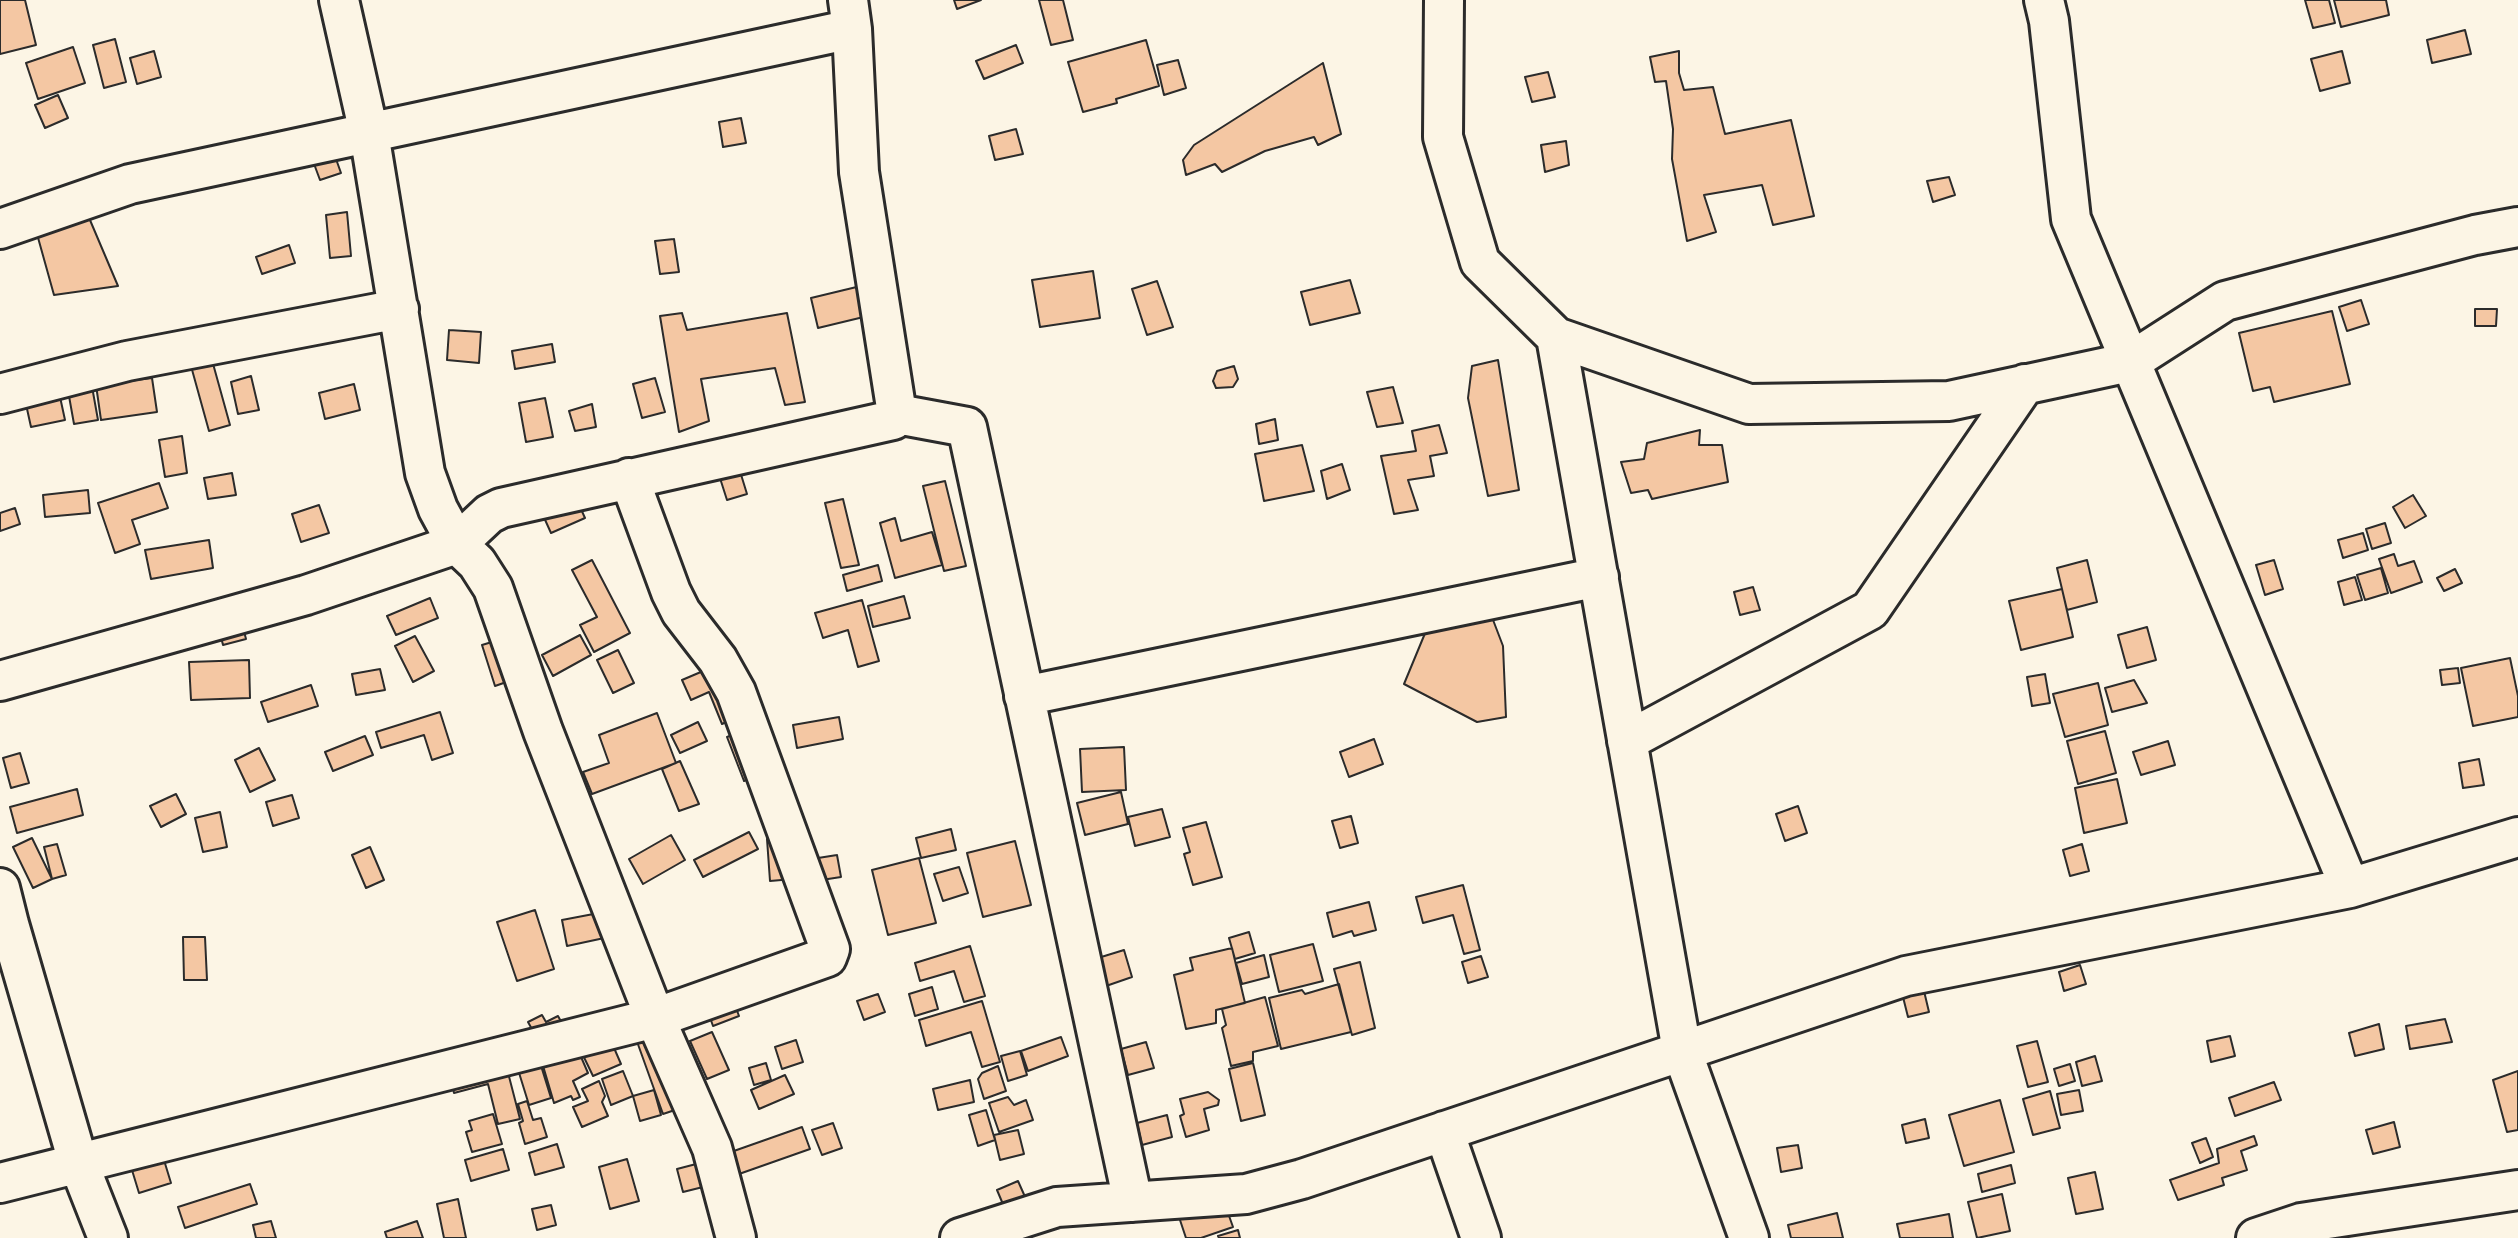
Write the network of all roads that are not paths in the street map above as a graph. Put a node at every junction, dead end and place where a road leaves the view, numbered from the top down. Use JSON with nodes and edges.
{"nodes":[{"id":1,"x":339,"y":0,"type":"edge"},
{"id":2,"x":1444,"y":0,"type":"edge"},
{"id":3,"x":2044,"y":0,"type":"edge"},
{"id":4,"x":850,"y":14,"type":"edge"},
{"id":5,"x":369,"y":133,"type":"junction"},
{"id":6,"x":2518,"y":227,"type":"edge"},
{"id":7,"x":0,"y":229,"type":"edge"},
{"id":8,"x":398,"y":309,"type":"junction"},
{"id":9,"x":1556,"y":337,"type":"junction"},
{"id":10,"x":2130,"y":362,"type":"junction"},
{"id":11,"x":2025,"y":384,"type":"junction"},
{"id":12,"x":0,"y":394,"type":"edge"},
{"id":13,"x":897,"y":414,"type":"junction"},
{"id":14,"x":629,"y":478,"type":"junction"},
{"id":15,"x":457,"y":544,"type":"junction"},
{"id":16,"x":1599,"y":577,"type":"junction"},
{"id":17,"x":0,"y":681,"type":"edge"},
{"id":18,"x":1024,"y":696,"type":"junction"},
{"id":19,"x":1628,"y":741,"type":"junction"},
{"id":20,"x":2518,"y":837,"type":"edge"},
{"id":21,"x":0,"y":888,"type":"edge"},
{"id":22,"x":2350,"y":888,"type":"junction"},
{"id":23,"x":655,"y":1018,"type":"junction"},
{"id":24,"x":1682,"y":1051,"type":"junction"},
{"id":25,"x":1444,"y":1131,"type":"junction"},
{"id":26,"x":78,"y":1162,"type":"junction"},
{"id":27,"x":0,"y":1183,"type":"edge"},
{"id":28,"x":2518,"y":1190,"type":"edge"},
{"id":29,"x":1133,"y":1202,"type":"junction"},
{"id":30,"x":108,"y":1238,"type":"edge"},
{"id":31,"x":736,"y":1238,"type":"edge"},
{"id":32,"x":960,"y":1238,"type":"edge"},
{"id":33,"x":1481,"y":1238,"type":"edge"},
{"id":34,"x":1749,"y":1238,"type":"edge"},
{"id":35,"x":2256,"y":1238,"type":"edge"}],
"edges":[{"from":1,"to":5,"type":"street"},
{"from":2,"to":9,"type":"street"},
{"from":3,"to":10,"type":"street"},
{"from":4,"to":5,"type":"street"},
{"from":4,"to":13,"type":"street"},
{"from":5,"to":7,"type":"street"},
{"from":5,"to":8,"type":"street"},
{"from":6,"to":10,"type":"street"},
{"from":8,"to":12,"type":"street"},
{"from":8,"to":15,"type":"street"},
{"from":9,"to":11,"type":"street"},
{"from":9,"to":16,"type":"street"},
{"from":10,"to":11,"type":"street"},
{"from":10,"to":22,"type":"street"},
{"from":11,"to":19,"type":"street"},
{"from":13,"to":14,"type":"street"},
{"from":13,"to":18,"type":"street"},
{"from":14,"to":15,"type":"street"},
{"from":14,"to":23,"type":"street"},
{"from":15,"to":17,"type":"street"},
{"from":15,"to":23,"type":"street"},
{"from":16,"to":18,"type":"street"},
{"from":16,"to":19,"type":"street"},
{"from":18,"to":29,"type":"street"},
{"from":19,"to":24,"type":"street"},
{"from":20,"to":22,"type":"street"},
{"from":21,"to":26,"type":"street"},
{"from":22,"to":24,"type":"street"},
{"from":23,"to":26,"type":"street"},
{"from":23,"to":31,"type":"street"},
{"from":24,"to":25,"type":"street"},
{"from":24,"to":34,"type":"street"},
{"from":25,"to":29,"type":"street"},
{"from":25,"to":33,"type":"street"},
{"from":26,"to":27,"type":"street"},
{"from":26,"to":30,"type":"street"},
{"from":28,"to":35,"type":"street"},
{"from":29,"to":32,"type":"street"}]}
